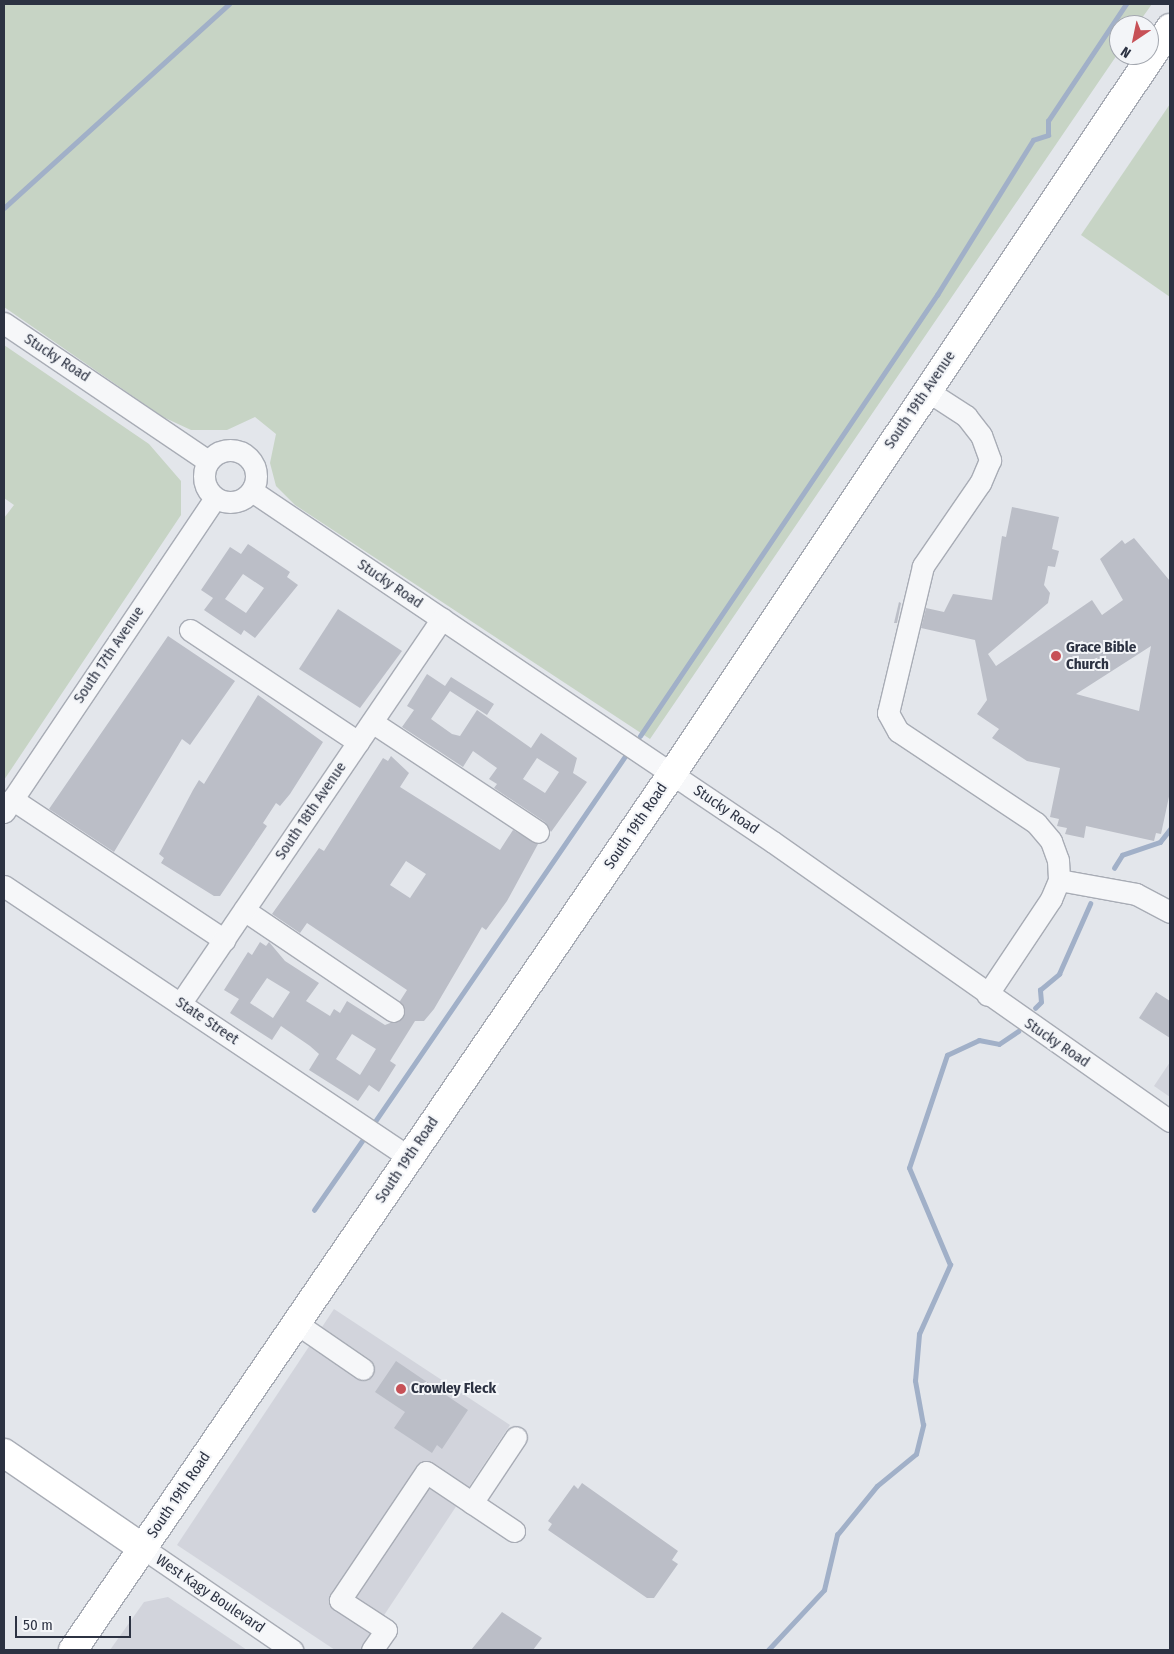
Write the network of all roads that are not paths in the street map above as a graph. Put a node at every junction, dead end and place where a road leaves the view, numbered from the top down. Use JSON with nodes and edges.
{"nodes":[{"id":1,"x":1170,"y":28,"type":"edge"},
{"id":2,"x":4,"y":323,"type":"edge"},
{"id":3,"x":926,"y":390,"type":"junction"},
{"id":4,"x":208,"y":461,"type":"junction"},
{"id":5,"x":252,"y":491,"type":"junction"},
{"id":6,"x":215,"y":498,"type":"junction"},
{"id":7,"x":442,"y":619,"type":"junction"},
{"id":8,"x":190,"y":630,"type":"dead end"},
{"id":9,"x":372,"y":722,"type":"junction"},
{"id":10,"x":358,"y":742,"type":"junction"},
{"id":11,"x":672,"y":774,"type":"junction"},
{"id":12,"x":8,"y":805,"type":"edge"},
{"id":13,"x":538,"y":832,"type":"dead end"},
{"id":14,"x":1059,"y":880,"type":"junction"},
{"id":15,"x":4,"y":886,"type":"edge"},
{"id":16,"x":244,"y":910,"type":"junction"},
{"id":17,"x":1170,"y":912,"type":"edge"},
{"id":18,"x":224,"y":940,"type":"junction"},
{"id":19,"x":988,"y":995,"type":"junction"},
{"id":20,"x":180,"y":1004,"type":"junction"},
{"id":21,"x":392,"y":1011,"type":"dead end"},
{"id":22,"x":1170,"y":1120,"type":"edge"},
{"id":23,"x":409,"y":1157,"type":"junction"},
{"id":24,"x":296,"y":1323,"type":"junction"},
{"id":25,"x":363,"y":1369,"type":"dead end"},
{"id":26,"x":516,"y":1437,"type":"dead end"},
{"id":27,"x":4,"y":1453,"type":"edge"},
{"id":28,"x":472,"y":1503,"type":"junction"},
{"id":29,"x":514,"y":1531,"type":"dead end"},
{"id":30,"x":143,"y":1548,"type":"junction"},
{"id":31,"x":73,"y":1650,"type":"edge"},
{"id":32,"x":292,"y":1650,"type":"edge"},
{"id":33,"x":372,"y":1650,"type":"edge"}],
"edges":[{"from":1,"to":3,"type":"main road","name":"South 19th Avenue"},
{"from":2,"to":4,"type":"street","name":"Stucky Road"},
{"from":3,"to":11,"type":"main road","name":"South 19th Avenue"},
{"from":3,"to":14,"type":"street"},
{"from":4,"to":5,"type":"street"},
{"from":4,"to":6,"type":"street"},
{"from":5,"to":6,"type":"street"},
{"from":5,"to":7,"type":"street","name":"Stucky Road"},
{"from":6,"to":12,"type":"street","name":"South 17th Avenue"},
{"from":7,"to":9,"type":"street","name":"South 18th Avenue"},
{"from":7,"to":11,"type":"street","name":"Stucky Road"},
{"from":8,"to":10,"type":"street"},
{"from":9,"to":10,"type":"street","name":"South 18th Avenue"},
{"from":9,"to":13,"type":"street"},
{"from":10,"to":16,"type":"street","name":"South 18th Avenue"},
{"from":11,"to":19,"type":"street","name":"Stucky Road"},
{"from":11,"to":23,"type":"main road","name":"South 19th Road"},
{"from":12,"to":18,"type":"street"},
{"from":14,"to":17,"type":"street"},
{"from":14,"to":19,"type":"street"},
{"from":15,"to":20,"type":"street","name":"State Street"},
{"from":16,"to":18,"type":"street","name":"South 18th Avenue"},
{"from":16,"to":21,"type":"street"},
{"from":18,"to":20,"type":"street","name":"South 18th Avenue"},
{"from":19,"to":22,"type":"street","name":"Stucky Road"},
{"from":20,"to":23,"type":"street","name":"State Street"},
{"from":23,"to":24,"type":"main road","name":"South 19th Road"},
{"from":24,"to":25,"type":"street"},
{"from":24,"to":30,"type":"main road","name":"South 19th Road"},
{"from":26,"to":28,"type":"street"},
{"from":27,"to":30,"type":"main road","name":"West Kagy Boulevard"},
{"from":28,"to":29,"type":"street"},
{"from":28,"to":33,"type":"street"},
{"from":30,"to":31,"type":"main road"},
{"from":30,"to":32,"type":"street","name":"West Kagy Boulevard"}]}
